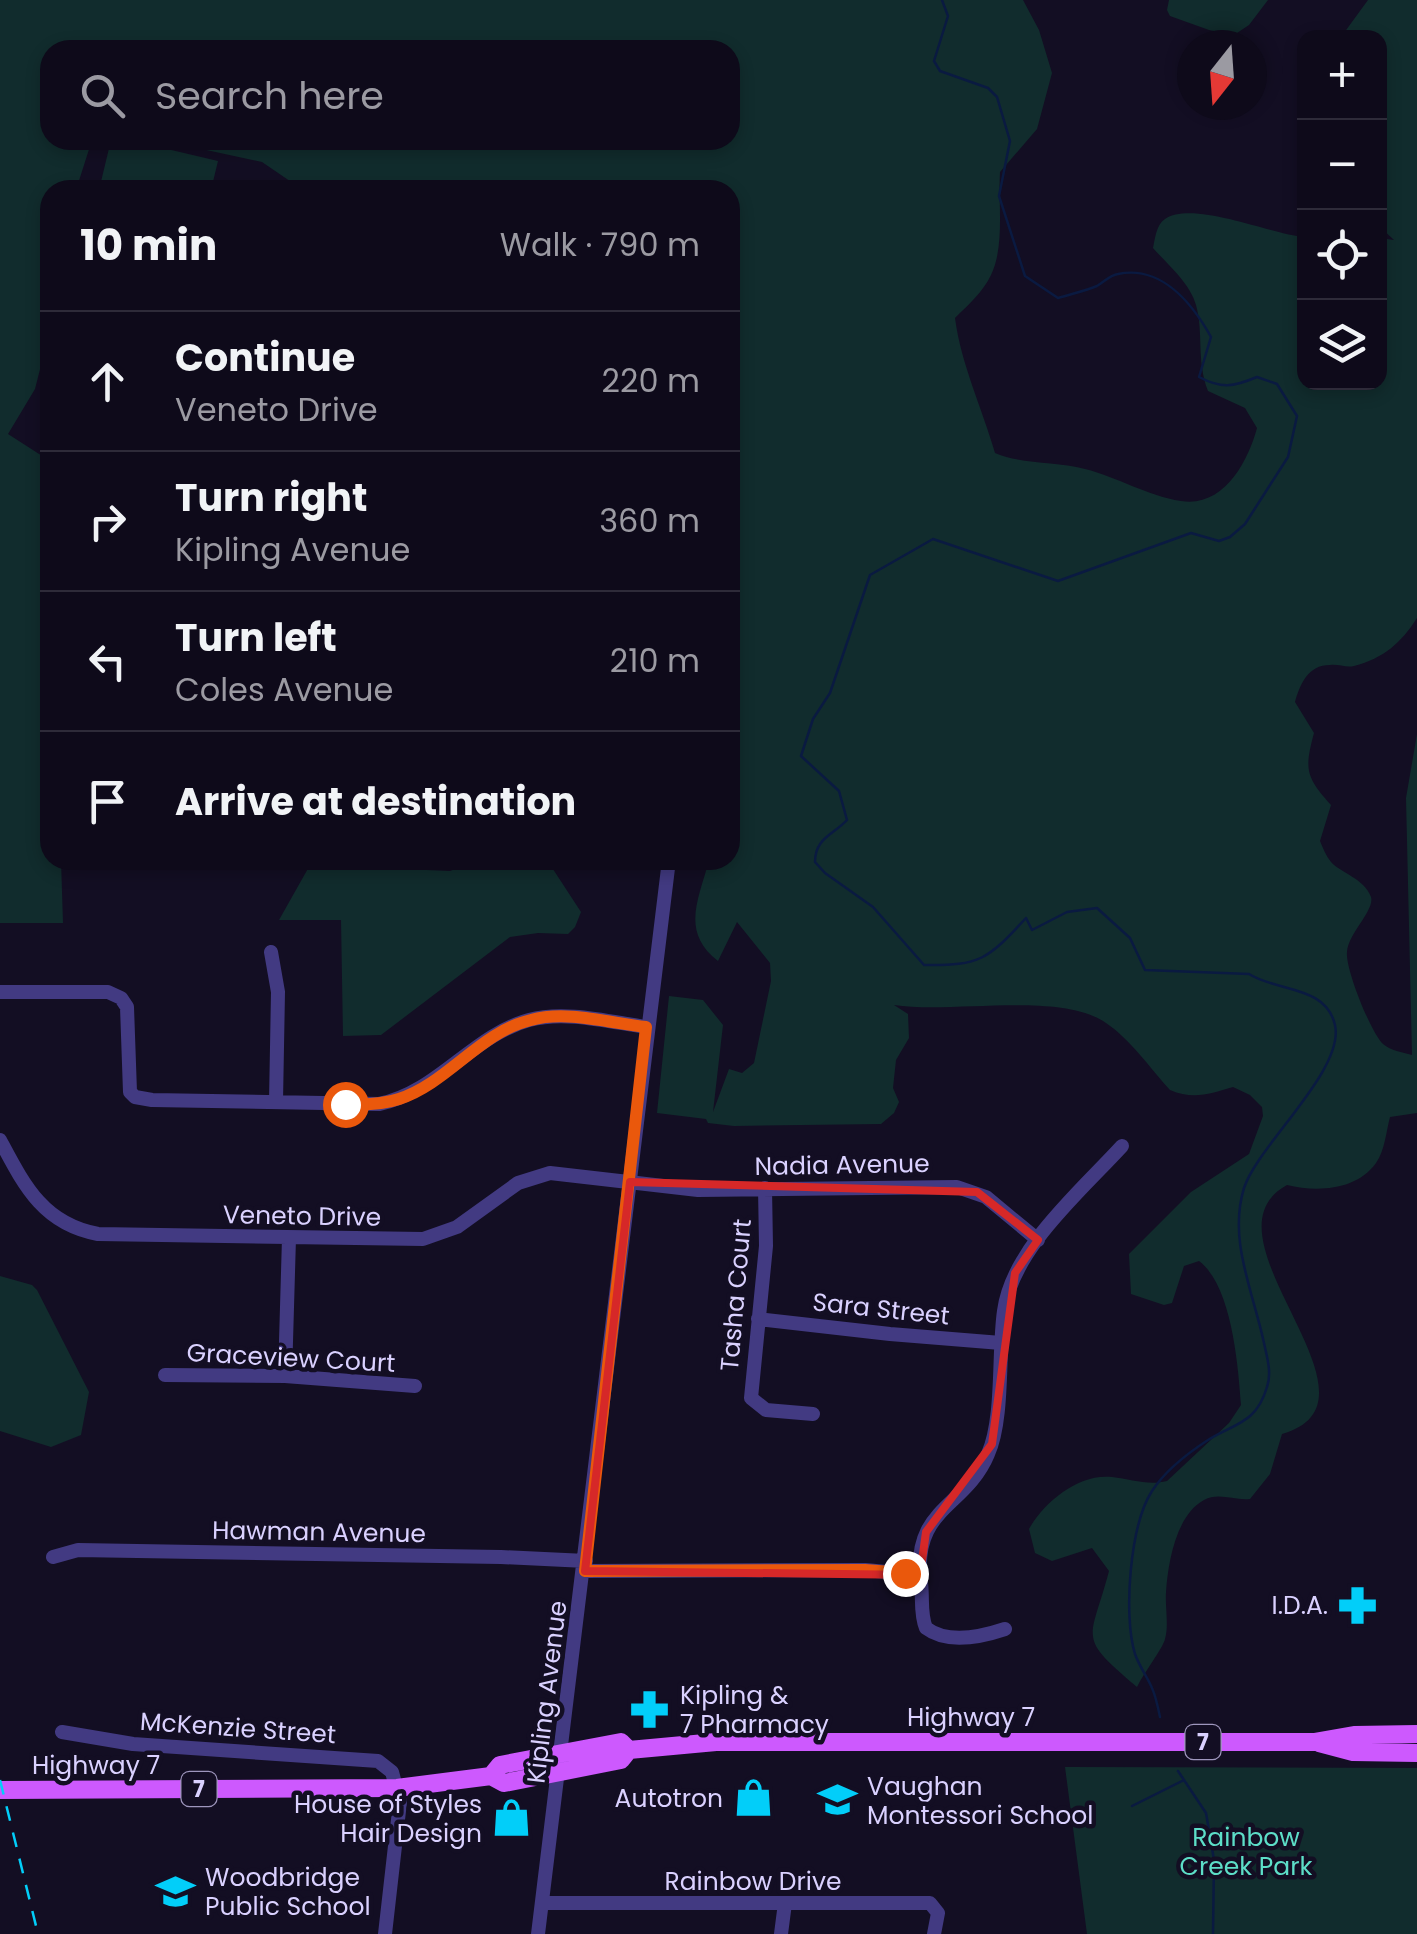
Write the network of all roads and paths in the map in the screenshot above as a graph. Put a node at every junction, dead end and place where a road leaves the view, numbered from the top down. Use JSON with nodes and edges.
{"nodes":[{"id":1,"x":668,"y":870,"type":"edge"},
{"id":2,"x":271,"y":952,"type":"dead end"},
{"id":3,"x":0,"y":992,"type":"edge"},
{"id":4,"x":646,"y":1027,"type":"junction"},
{"id":5,"x":276,"y":1102,"type":"junction"},
{"id":6,"x":0,"y":1140,"type":"edge"},
{"id":7,"x":1122,"y":1146,"type":"dead end"},
{"id":8,"x":630,"y":1182,"type":"junction"},
{"id":9,"x":765,"y":1188,"type":"junction"},
{"id":10,"x":289,"y":1238,"type":"junction"},
{"id":11,"x":1038,"y":1240,"type":"junction"},
{"id":12,"x":758,"y":1318,"type":"junction"},
{"id":13,"x":1001,"y":1342,"type":"junction"},
{"id":14,"x":164,"y":1375,"type":"dead end"},
{"id":15,"x":285,"y":1376,"type":"junction"},
{"id":16,"x":415,"y":1386,"type":"dead end"},
{"id":17,"x":813,"y":1414,"type":"dead end"},
{"id":18,"x":53,"y":1557,"type":"dead end"},
{"id":19,"x":585,"y":1566,"type":"junction"},
{"id":20,"x":920,"y":1574,"type":"junction"},
{"id":21,"x":1004,"y":1630,"type":"dead end"},
{"id":22,"x":62,"y":1732,"type":"dead end"},
{"id":23,"x":1417,"y":1734,"type":"edge"},
{"id":24,"x":1314,"y":1742,"type":"junction"},
{"id":25,"x":1414,"y":1749,"type":"edge"},
{"id":26,"x":629,"y":1750,"type":"junction"},
{"id":27,"x":562,"y":1752,"type":"junction"},
{"id":28,"x":560,"y":1772,"type":"junction"},
{"id":29,"x":491,"y":1776,"type":"junction"},
{"id":30,"x":397,"y":1788,"type":"junction"},
{"id":31,"x":0,"y":1790,"type":"edge"},
{"id":32,"x":785,"y":1902,"type":"junction"},
{"id":33,"x":542,"y":1903,"type":"junction"},
{"id":34,"x":385,"y":1934,"type":"edge"},
{"id":35,"x":538,"y":1934,"type":"edge"},
{"id":36,"x":781,"y":1934,"type":"edge"},
{"id":37,"x":934,"y":1934,"type":"edge"}],
"edges":[{"from":1,"to":4,"type":"street","name":"Kipling Avenue"},
{"from":2,"to":5,"type":"street"},
{"from":3,"to":5,"type":"street"},
{"from":4,"to":5,"type":"street"},
{"from":4,"to":8,"type":"street","name":"Kipling Avenue"},
{"from":6,"to":10,"type":"street","name":"Veneto Drive"},
{"from":7,"to":11,"type":"street"},
{"from":8,"to":9,"type":"street","name":"Nadia Avenue"},
{"from":8,"to":10,"type":"street","name":"Veneto Drive"},
{"from":8,"to":19,"type":"street","name":"Kipling Avenue"},
{"from":9,"to":11,"type":"street","name":"Nadia Avenue"},
{"from":9,"to":12,"type":"street","name":"Tasha Court"},
{"from":10,"to":15,"type":"street"},
{"from":11,"to":13,"type":"street"},
{"from":12,"to":13,"type":"street","name":"Sara Street"},
{"from":12,"to":17,"type":"street","name":"Tasha Court"},
{"from":13,"to":20,"type":"street"},
{"from":14,"to":15,"type":"street","name":"Graceview Court"},
{"from":15,"to":16,"type":"street","name":"Graceview Court"},
{"from":18,"to":19,"type":"street","name":"Hawman Avenue"},
{"from":19,"to":20,"type":"street","name":"Hawman Avenue"},
{"from":19,"to":27,"type":"street","name":"Kipling Avenue"},
{"from":20,"to":21,"type":"street"},
{"from":22,"to":30,"type":"street","name":"McKenzie Street"},
{"from":23,"to":24,"type":"main road","name":"Highway 7","number":"7"},
{"from":24,"to":25,"type":"main road","name":"Highway 7","number":"7"},
{"from":24,"to":26,"type":"main road","name":"Highway 7","number":"7"},
{"from":26,"to":27,"type":"main road","name":"Highway 7","number":"7"},
{"from":26,"to":28,"type":"main road","name":"Highway 7","number":"7"},
{"from":27,"to":28,"type":"street","name":"Kipling Avenue"},
{"from":27,"to":29,"type":"main road","name":"Highway 7","number":"7"},
{"from":28,"to":29,"type":"main road","name":"Highway 7","number":"7"},
{"from":28,"to":33,"type":"street","name":"Kipling Avenue"},
{"from":29,"to":30,"type":"main road","name":"Highway 7","number":"7"},
{"from":30,"to":31,"type":"main road","name":"Highway 7","number":"7"},
{"from":30,"to":34,"type":"street"},
{"from":32,"to":33,"type":"street","name":"Rainbow Drive"},
{"from":32,"to":36,"type":"street"},
{"from":32,"to":37,"type":"street","name":"Rainbow Drive"},
{"from":33,"to":35,"type":"street","name":"Kipling Avenue"}]}
